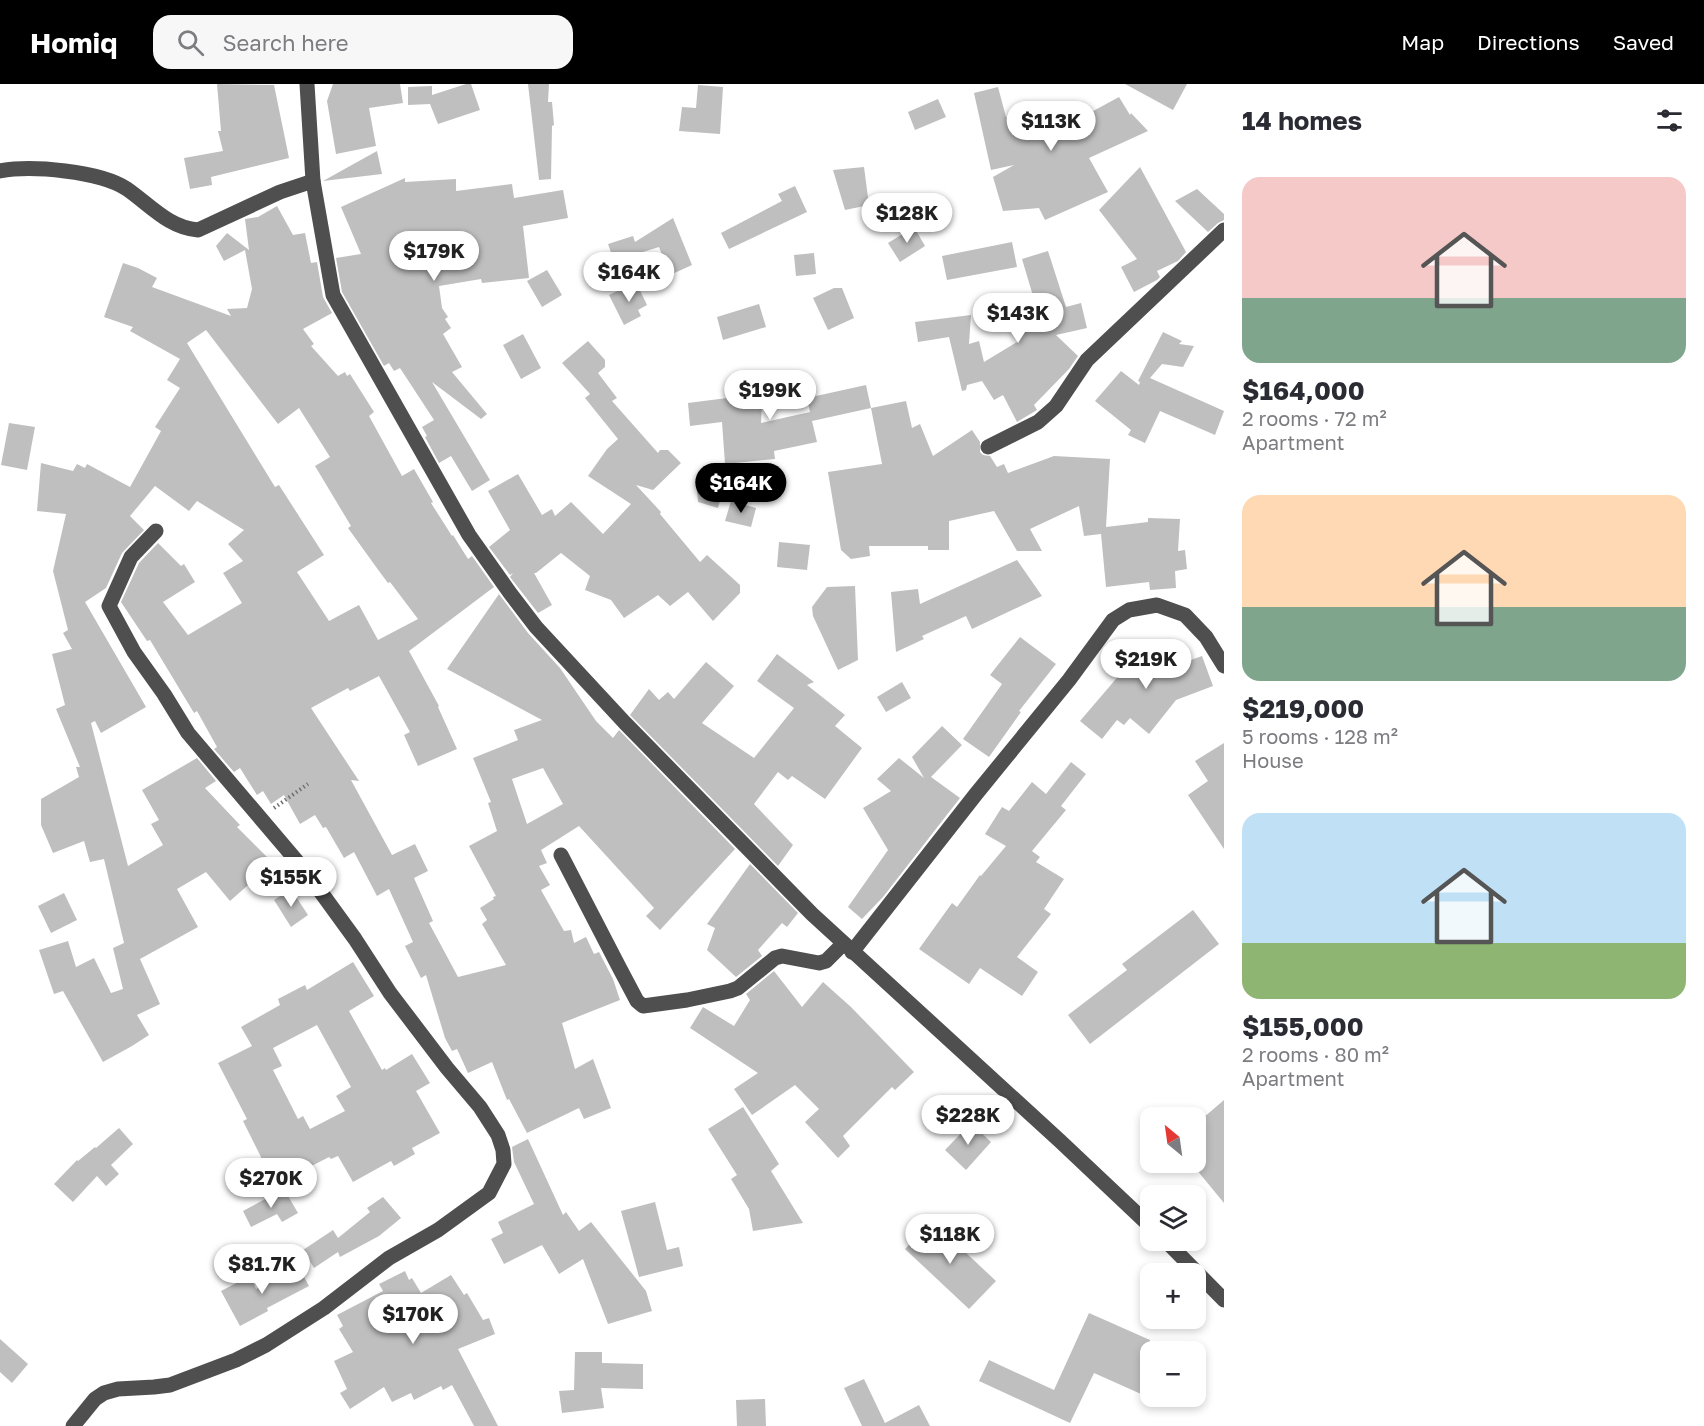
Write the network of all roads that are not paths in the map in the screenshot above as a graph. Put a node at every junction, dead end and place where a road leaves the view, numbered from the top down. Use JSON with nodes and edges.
{"nodes":[{"id":1,"x":307,"y":84,"type":"edge"},
{"id":2,"x":0,"y":171,"type":"edge"},
{"id":3,"x":313,"y":181,"type":"junction"},
{"id":4,"x":1224,"y":230,"type":"edge"},
{"id":5,"x":988,"y":447,"type":"dead end"},
{"id":6,"x":156,"y":531,"type":"dead end"},
{"id":7,"x":1224,"y":666,"type":"edge"},
{"id":8,"x":561,"y":855,"type":"dead end"},
{"id":9,"x":848,"y":948,"type":"junction"},
{"id":10,"x":1140,"y":1217,"type":"edge"},
{"id":11,"x":1176,"y":1251,"type":"edge"},
{"id":12,"x":1224,"y":1300,"type":"edge"},
{"id":13,"x":73,"y":1426,"type":"edge"}],
"edges":[{"from":1,"to":3,"type":"street"},
{"from":2,"to":3,"type":"street"},
{"from":3,"to":9,"type":"street"},
{"from":4,"to":5,"type":"street"},
{"from":6,"to":13,"type":"street"},
{"from":7,"to":9,"type":"street"},
{"from":8,"to":9,"type":"street"},
{"from":9,"to":10,"type":"street"},
{"from":11,"to":12,"type":"street"}]}
